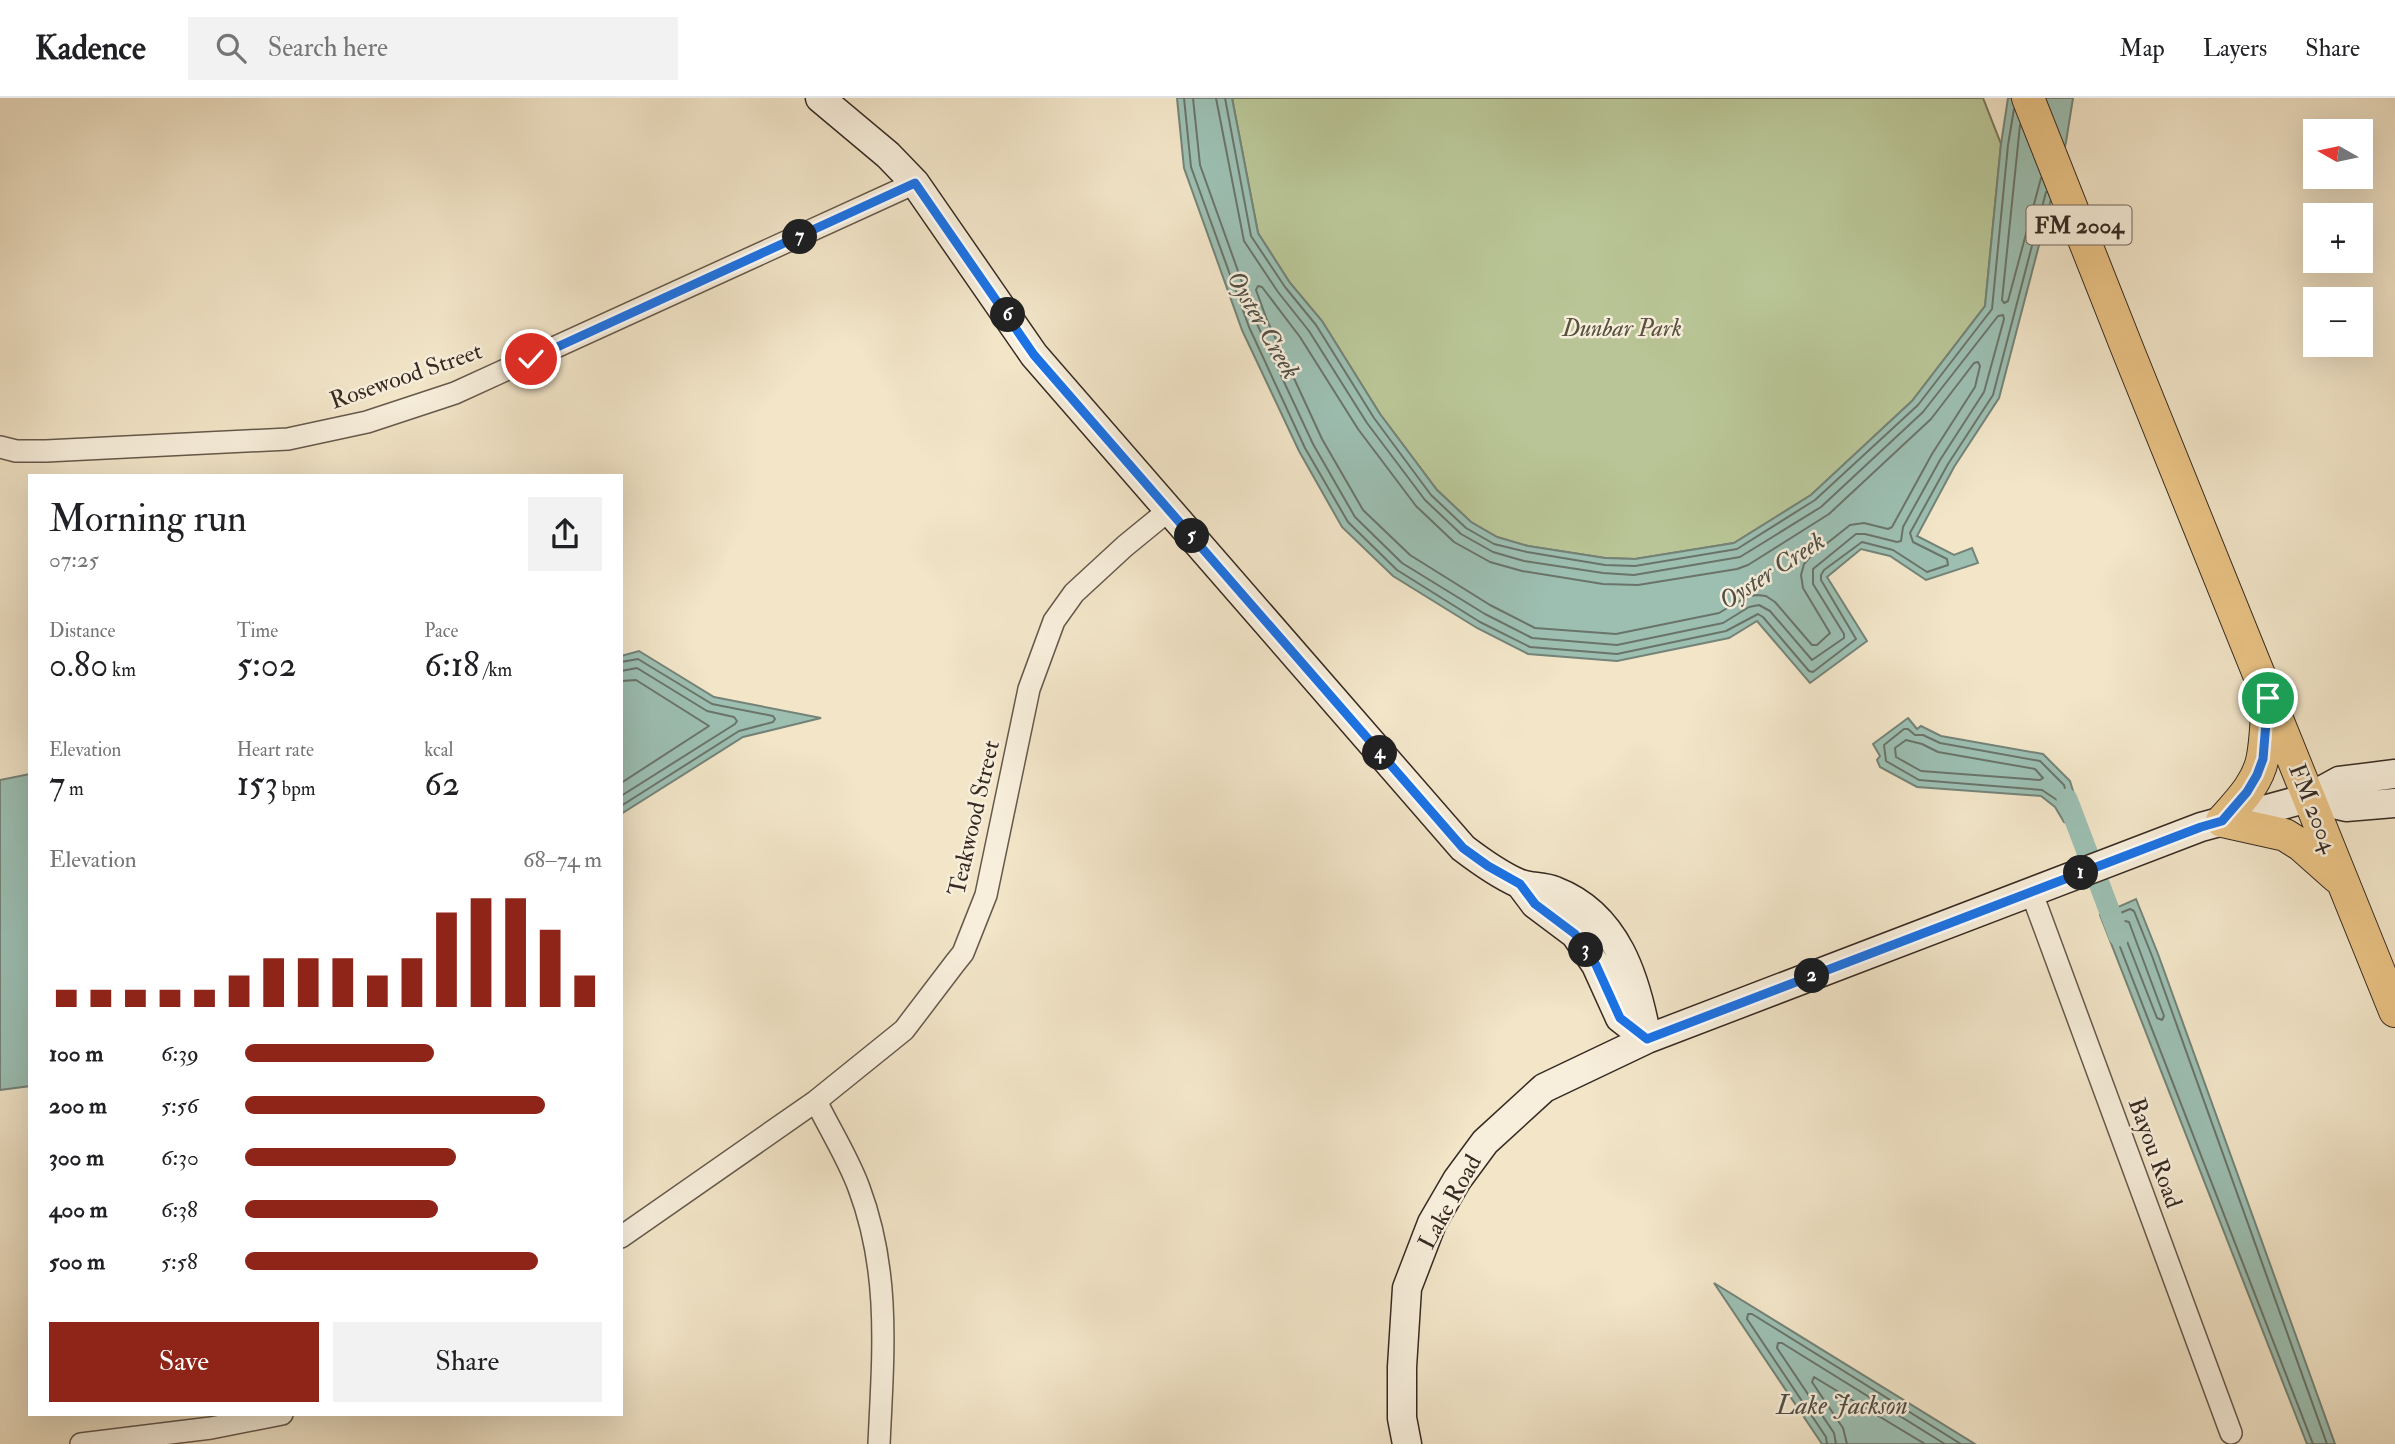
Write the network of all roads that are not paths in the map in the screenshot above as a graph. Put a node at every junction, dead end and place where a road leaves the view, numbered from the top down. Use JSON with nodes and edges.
{"nodes":[{"id":1,"x":820,"y":98,"type":"edge"},
{"id":2,"x":2028,"y":98,"type":"edge"},
{"id":3,"x":915,"y":183,"type":"junction"},
{"id":4,"x":0,"y":447,"type":"edge"},
{"id":5,"x":1169,"y":510,"type":"junction"},
{"id":6,"x":2268,"y":698,"type":"junction"},
{"id":7,"x":2395,"y":774,"type":"edge"},
{"id":8,"x":2308,"y":798,"type":"junction"},
{"id":9,"x":2395,"y":803,"type":"edge"},
{"id":10,"x":2222,"y":821,"type":"junction"},
{"id":11,"x":2342,"y":882,"type":"junction"},
{"id":12,"x":2043,"y":887,"type":"junction"},
{"id":13,"x":2395,"y":1011,"type":"edge"},
{"id":14,"x":1647,"y":1039,"type":"junction"},
{"id":15,"x":816,"y":1101,"type":"junction"},
{"id":16,"x":623,"y":1236,"type":"edge"},
{"id":17,"x":272,"y":1416,"type":"edge"},
{"id":18,"x":2231,"y":1433,"type":"dead end"},
{"id":19,"x":81,"y":1444,"type":"edge"},
{"id":20,"x":879,"y":1444,"type":"edge"},
{"id":21,"x":1407,"y":1444,"type":"edge"}],
"edges":[{"from":1,"to":3,"type":"street"},
{"from":2,"to":6,"type":"main road","name":"FM 2004","number":"FM 2004"},
{"from":3,"to":4,"type":"street","name":"Rosewood Street"},
{"from":3,"to":5,"type":"street"},
{"from":5,"to":14,"type":"street"},
{"from":5,"to":15,"type":"street","name":"Teakwood Street"},
{"from":6,"to":8,"type":"main road","name":"FM 2004","number":"FM 2004"},
{"from":6,"to":10,"type":"main road"},
{"from":7,"to":8,"type":"street","name":"Lake Road"},
{"from":8,"to":9,"type":"street","name":"Lake Road"},
{"from":8,"to":10,"type":"street","name":"Lake Road"},
{"from":8,"to":11,"type":"main road","name":"FM 2004","number":"FM 2004"},
{"from":10,"to":11,"type":"main road"},
{"from":10,"to":12,"type":"street","name":"Lake Road"},
{"from":11,"to":13,"type":"main road","name":"FM 2004","number":"FM 2004"},
{"from":12,"to":14,"type":"street","name":"Lake Road"},
{"from":12,"to":18,"type":"street","name":"Bayou Road"},
{"from":14,"to":21,"type":"street","name":"Lake Road"},
{"from":15,"to":16,"type":"street","name":"Teakwood Street"},
{"from":15,"to":20,"type":"street"},
{"from":17,"to":19,"type":"street"}]}
